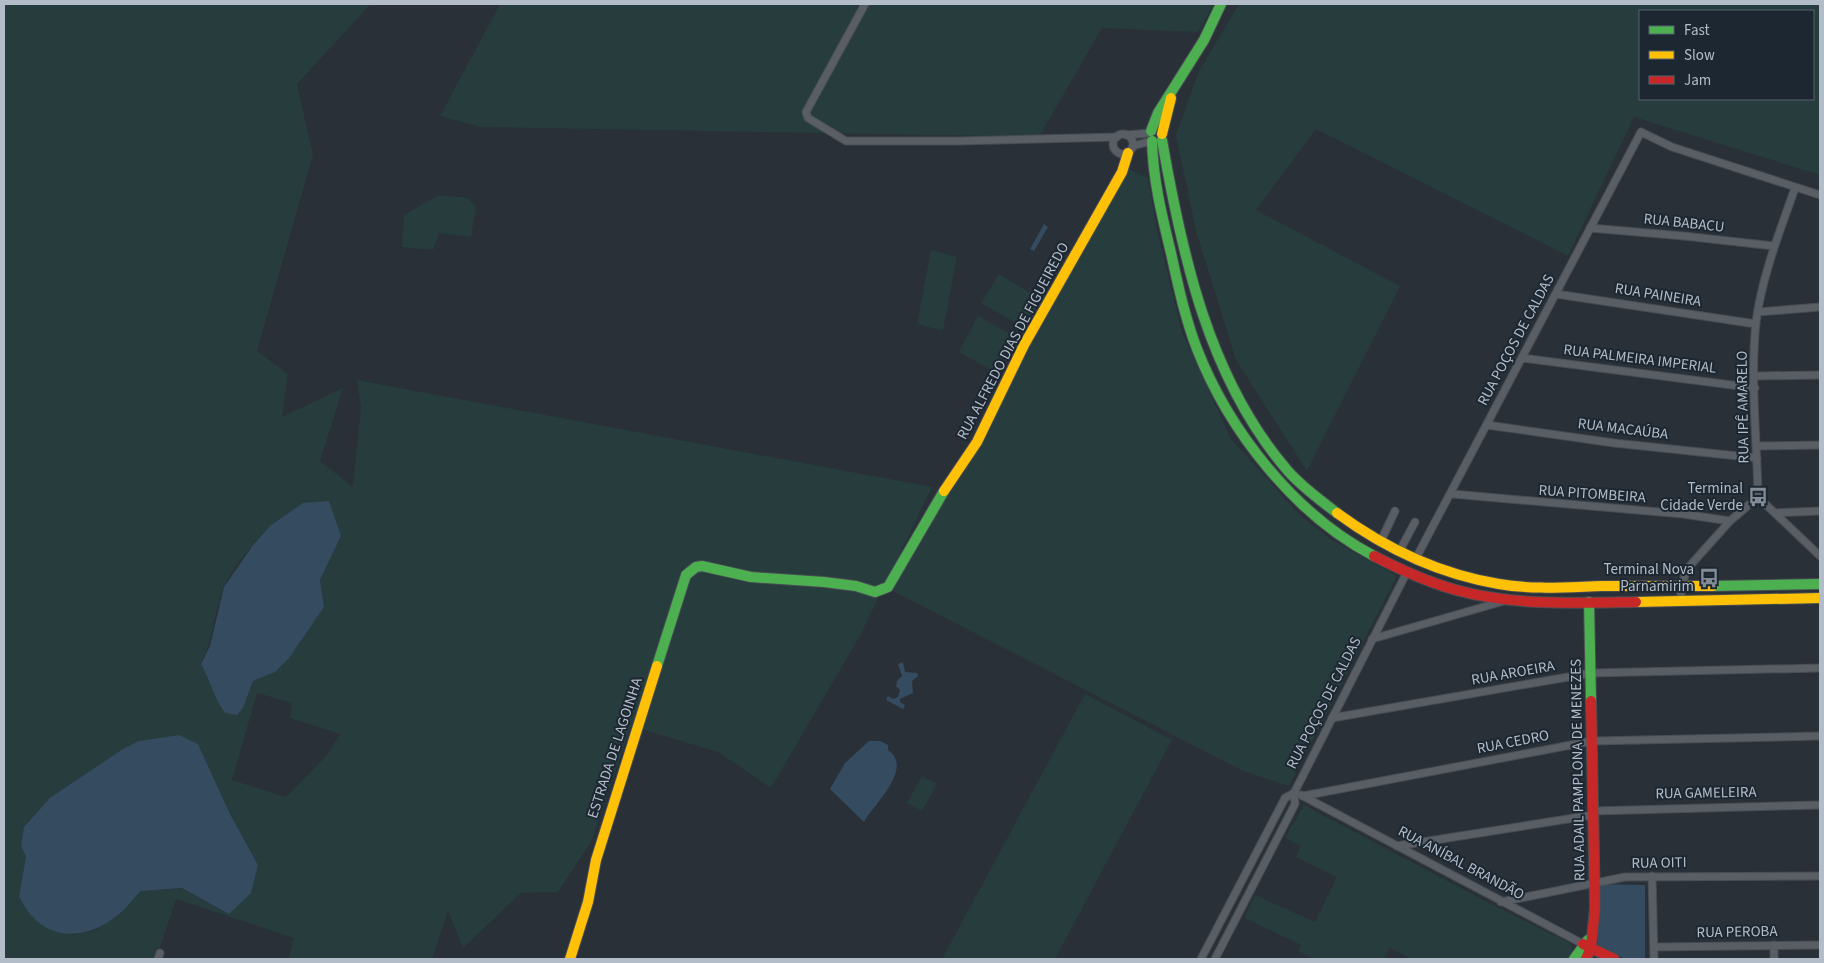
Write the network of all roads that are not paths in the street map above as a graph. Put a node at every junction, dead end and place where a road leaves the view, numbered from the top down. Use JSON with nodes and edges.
{"nodes":[{"id":1,"x":865,"y":4,"type":"edge"},
{"id":2,"x":1221,"y":4,"type":"edge"},
{"id":3,"x":1120,"y":136,"type":"junction"},
{"id":4,"x":1155,"y":137,"type":"junction"},
{"id":5,"x":1131,"y":150,"type":"junction"},
{"id":6,"x":1795,"y":188,"type":"junction"},
{"id":7,"x":1820,"y":195,"type":"edge"},
{"id":8,"x":1590,"y":228,"type":"junction"},
{"id":9,"x":1774,"y":246,"type":"junction"},
{"id":10,"x":1556,"y":294,"type":"junction"},
{"id":11,"x":1820,"y":307,"type":"edge"},
{"id":12,"x":1758,"y":312,"type":"junction"},
{"id":13,"x":1756,"y":324,"type":"junction"},
{"id":14,"x":1522,"y":358,"type":"junction"},
{"id":15,"x":1820,"y":375,"type":"edge"},
{"id":16,"x":1755,"y":376,"type":"junction"},
{"id":17,"x":1755,"y":388,"type":"junction"},
{"id":18,"x":1487,"y":425,"type":"junction"},
{"id":19,"x":1820,"y":445,"type":"edge"},
{"id":20,"x":1757,"y":446,"type":"junction"},
{"id":21,"x":1757,"y":458,"type":"junction"},
{"id":22,"x":1452,"y":494,"type":"junction"},
{"id":23,"x":1758,"y":497,"type":"junction"},
{"id":24,"x":1395,"y":511,"type":"dead end"},
{"id":25,"x":1820,"y":511,"type":"edge"},
{"id":26,"x":1776,"y":513,"type":"junction"},
{"id":27,"x":1342,"y":517,"type":"junction"},
{"id":28,"x":1730,"y":521,"type":"junction"},
{"id":29,"x":1415,"y":522,"type":"dead end"},
{"id":30,"x":1352,"y":525,"type":"junction"},
{"id":31,"x":1332,"y":529,"type":"junction"},
{"id":32,"x":1344,"y":538,"type":"junction"},
{"id":33,"x":1380,"y":542,"type":"junction"},
{"id":34,"x":1399,"y":552,"type":"junction"},
{"id":35,"x":1820,"y":556,"type":"edge"},
{"id":36,"x":1416,"y":560,"type":"junction"},
{"id":37,"x":712,"y":568,"type":"joint"},
{"id":38,"x":1406,"y":572,"type":"junction"},
{"id":39,"x":1820,"y":584,"type":"edge"},
{"id":40,"x":1681,"y":587,"type":"junction"},
{"id":41,"x":1820,"y":598,"type":"edge"},
{"id":42,"x":1507,"y":600,"type":"junction"},
{"id":43,"x":1681,"y":601,"type":"junction"},
{"id":44,"x":1589,"y":602,"type":"junction"},
{"id":45,"x":1372,"y":639,"type":"junction"},
{"id":46,"x":1820,"y":668,"type":"edge"},
{"id":47,"x":1591,"y":673,"type":"junction"},
{"id":48,"x":1332,"y":718,"type":"junction"},
{"id":49,"x":1820,"y":736,"type":"edge"},
{"id":50,"x":1592,"y":742,"type":"junction"},
{"id":51,"x":1294,"y":793,"type":"junction"},
{"id":52,"x":1303,"y":796,"type":"junction"},
{"id":53,"x":1820,"y":805,"type":"edge"},
{"id":54,"x":1593,"y":813,"type":"junction"},
{"id":55,"x":1397,"y":846,"type":"junction"},
{"id":56,"x":1652,"y":876,"type":"junction"},
{"id":57,"x":1820,"y":876,"type":"edge"},
{"id":58,"x":1595,"y":883,"type":"junction"},
{"id":59,"x":1501,"y":902,"type":"junction"},
{"id":60,"x":1588,"y":943,"type":"junction"},
{"id":61,"x":1774,"y":945,"type":"junction"},
{"id":62,"x":1820,"y":945,"type":"edge"},
{"id":63,"x":1654,"y":947,"type":"junction"},
{"id":64,"x":570,"y":959,"type":"edge"},
{"id":65,"x":1201,"y":959,"type":"edge"},
{"id":66,"x":1215,"y":959,"type":"edge"},
{"id":67,"x":1574,"y":959,"type":"edge"},
{"id":68,"x":1586,"y":959,"type":"edge"},
{"id":69,"x":1614,"y":959,"type":"edge"},
{"id":70,"x":1654,"y":959,"type":"edge"},
{"id":71,"x":1774,"y":959,"type":"edge"}],
"edges":[{"from":1,"to":3,"type":"street"},
{"from":2,"to":4,"type":"main road"},
{"from":3,"to":4,"type":"street"},
{"from":3,"to":5,"type":"street"},
{"from":3,"to":5,"type":"street"},
{"from":4,"to":5,"type":"street"},
{"from":4,"to":27,"type":"main road"},
{"from":4,"to":31,"type":"main road"},
{"from":5,"to":37,"type":"main road","name":"RUA ALFREDO DIAS DE FIGUEIREDO"},
{"from":6,"to":7,"type":"street"},
{"from":6,"to":8,"type":"street","name":"RUA POÇOS DE CALDAS"},
{"from":6,"to":9,"type":"street","name":"RUA IPÊ AMARELO"},
{"from":8,"to":9,"type":"street","name":"RUA BABACU"},
{"from":8,"to":10,"type":"street","name":"RUA POÇOS DE CALDAS"},
{"from":9,"to":12,"type":"street","name":"RUA IPÊ AMARELO"},
{"from":10,"to":13,"type":"street","name":"RUA PAINEIRA"},
{"from":10,"to":14,"type":"street","name":"RUA POÇOS DE CALDAS"},
{"from":11,"to":12,"type":"street"},
{"from":12,"to":13,"type":"street","name":"RUA IPÊ AMARELO"},
{"from":13,"to":16,"type":"street","name":"RUA IPÊ AMARELO"},
{"from":14,"to":17,"type":"street","name":"RUA PALMEIRA IMPERIAL"},
{"from":14,"to":18,"type":"street","name":"RUA POÇOS DE CALDAS"},
{"from":15,"to":16,"type":"street"},
{"from":16,"to":17,"type":"street","name":"RUA IPÊ AMARELO"},
{"from":17,"to":20,"type":"street","name":"RUA IPÊ AMARELO"},
{"from":18,"to":21,"type":"street","name":"RUA MACAÚBA"},
{"from":18,"to":22,"type":"street","name":"RUA POÇOS DE CALDAS"},
{"from":19,"to":20,"type":"street"},
{"from":20,"to":21,"type":"street","name":"RUA IPÊ AMARELO"},
{"from":21,"to":23,"type":"street","name":"RUA IPÊ AMARELO"},
{"from":22,"to":28,"type":"street","name":"RUA PITOMBEIRA"},
{"from":22,"to":36,"type":"street","name":"RUA POÇOS DE CALDAS"},
{"from":23,"to":26,"type":"street"},
{"from":23,"to":28,"type":"street"},
{"from":24,"to":33,"type":"street"},
{"from":25,"to":26,"type":"street"},
{"from":26,"to":35,"type":"street"},
{"from":27,"to":30,"type":"main road"},
{"from":27,"to":31,"type":"main road"},
{"from":28,"to":40,"type":"street"},
{"from":29,"to":34,"type":"street"},
{"from":30,"to":32,"type":"main road"},
{"from":30,"to":33,"type":"main road"},
{"from":31,"to":32,"type":"main road"},
{"from":32,"to":38,"type":"main road"},
{"from":33,"to":34,"type":"main road"},
{"from":34,"to":36,"type":"main road"},
{"from":36,"to":40,"type":"main road"},
{"from":37,"to":64,"type":"main road","name":"ESTRADA DE LAGOINHA"},
{"from":38,"to":42,"type":"main road"},
{"from":38,"to":45,"type":"street","name":"RUA POÇOS DE CALDAS"},
{"from":39,"to":40,"type":"main road"},
{"from":40,"to":43,"type":"street"},
{"from":41,"to":43,"type":"main road"},
{"from":42,"to":44,"type":"main road"},
{"from":42,"to":45,"type":"street"},
{"from":43,"to":44,"type":"main road"},
{"from":44,"to":47,"type":"main road","name":"RUA ADAIL PAMPLONA DE MENEZES"},
{"from":45,"to":48,"type":"street","name":"RUA POÇOS DE CALDAS"},
{"from":46,"to":47,"type":"street","name":"RUA AROEIRA"},
{"from":47,"to":48,"type":"street","name":"RUA AROEIRA"},
{"from":47,"to":50,"type":"main road","name":"RUA ADAIL PAMPLONA DE MENEZES"},
{"from":48,"to":51,"type":"street","name":"RUA POÇOS DE CALDAS"},
{"from":49,"to":50,"type":"street","name":"RUA CEDRO"},
{"from":50,"to":52,"type":"street","name":"RUA CEDRO"},
{"from":50,"to":54,"type":"main road","name":"RUA ADAIL PAMPLONA DE MENEZES"},
{"from":51,"to":52,"type":"street","name":"RUA ANÍBAL BRANDÃO"},
{"from":51,"to":65,"type":"street","name":"RUA POÇOS DE CALDAS"},
{"from":51,"to":66,"type":"street","name":"RUA POÇOS DE CALDAS"},
{"from":52,"to":55,"type":"street","name":"RUA ANÍBAL BRANDÃO"},
{"from":53,"to":54,"type":"street","name":"RUA GAMELEIRA"},
{"from":54,"to":55,"type":"street","name":"RUA GAMELEIRA"},
{"from":54,"to":58,"type":"main road","name":"RUA ADAIL PAMPLONA DE MENEZES"},
{"from":55,"to":59,"type":"street","name":"RUA ANÍBAL BRANDÃO"},
{"from":56,"to":57,"type":"street","name":"RUA OITI"},
{"from":56,"to":58,"type":"street","name":"RUA OITI"},
{"from":56,"to":63,"type":"street"},
{"from":58,"to":59,"type":"street","name":"RUA OITI"},
{"from":58,"to":60,"type":"main road","name":"RUA ADAIL PAMPLONA DE MENEZES"},
{"from":59,"to":60,"type":"street","name":"RUA ANÍBAL BRANDÃO"},
{"from":60,"to":67,"type":"main road","name":"RUA ADAIL PAMPLONA DE MENEZES"},
{"from":60,"to":68,"type":"main road","name":"RUA ADAIL PAMPLONA DE MENEZES"},
{"from":60,"to":69,"type":"main road","name":"RUA ANÍBAL BRANDÃO"},
{"from":61,"to":62,"type":"street","name":"RUA PEROBA"},
{"from":61,"to":63,"type":"street","name":"RUA PEROBA"},
{"from":61,"to":71,"type":"street"},
{"from":63,"to":70,"type":"street"}]}
